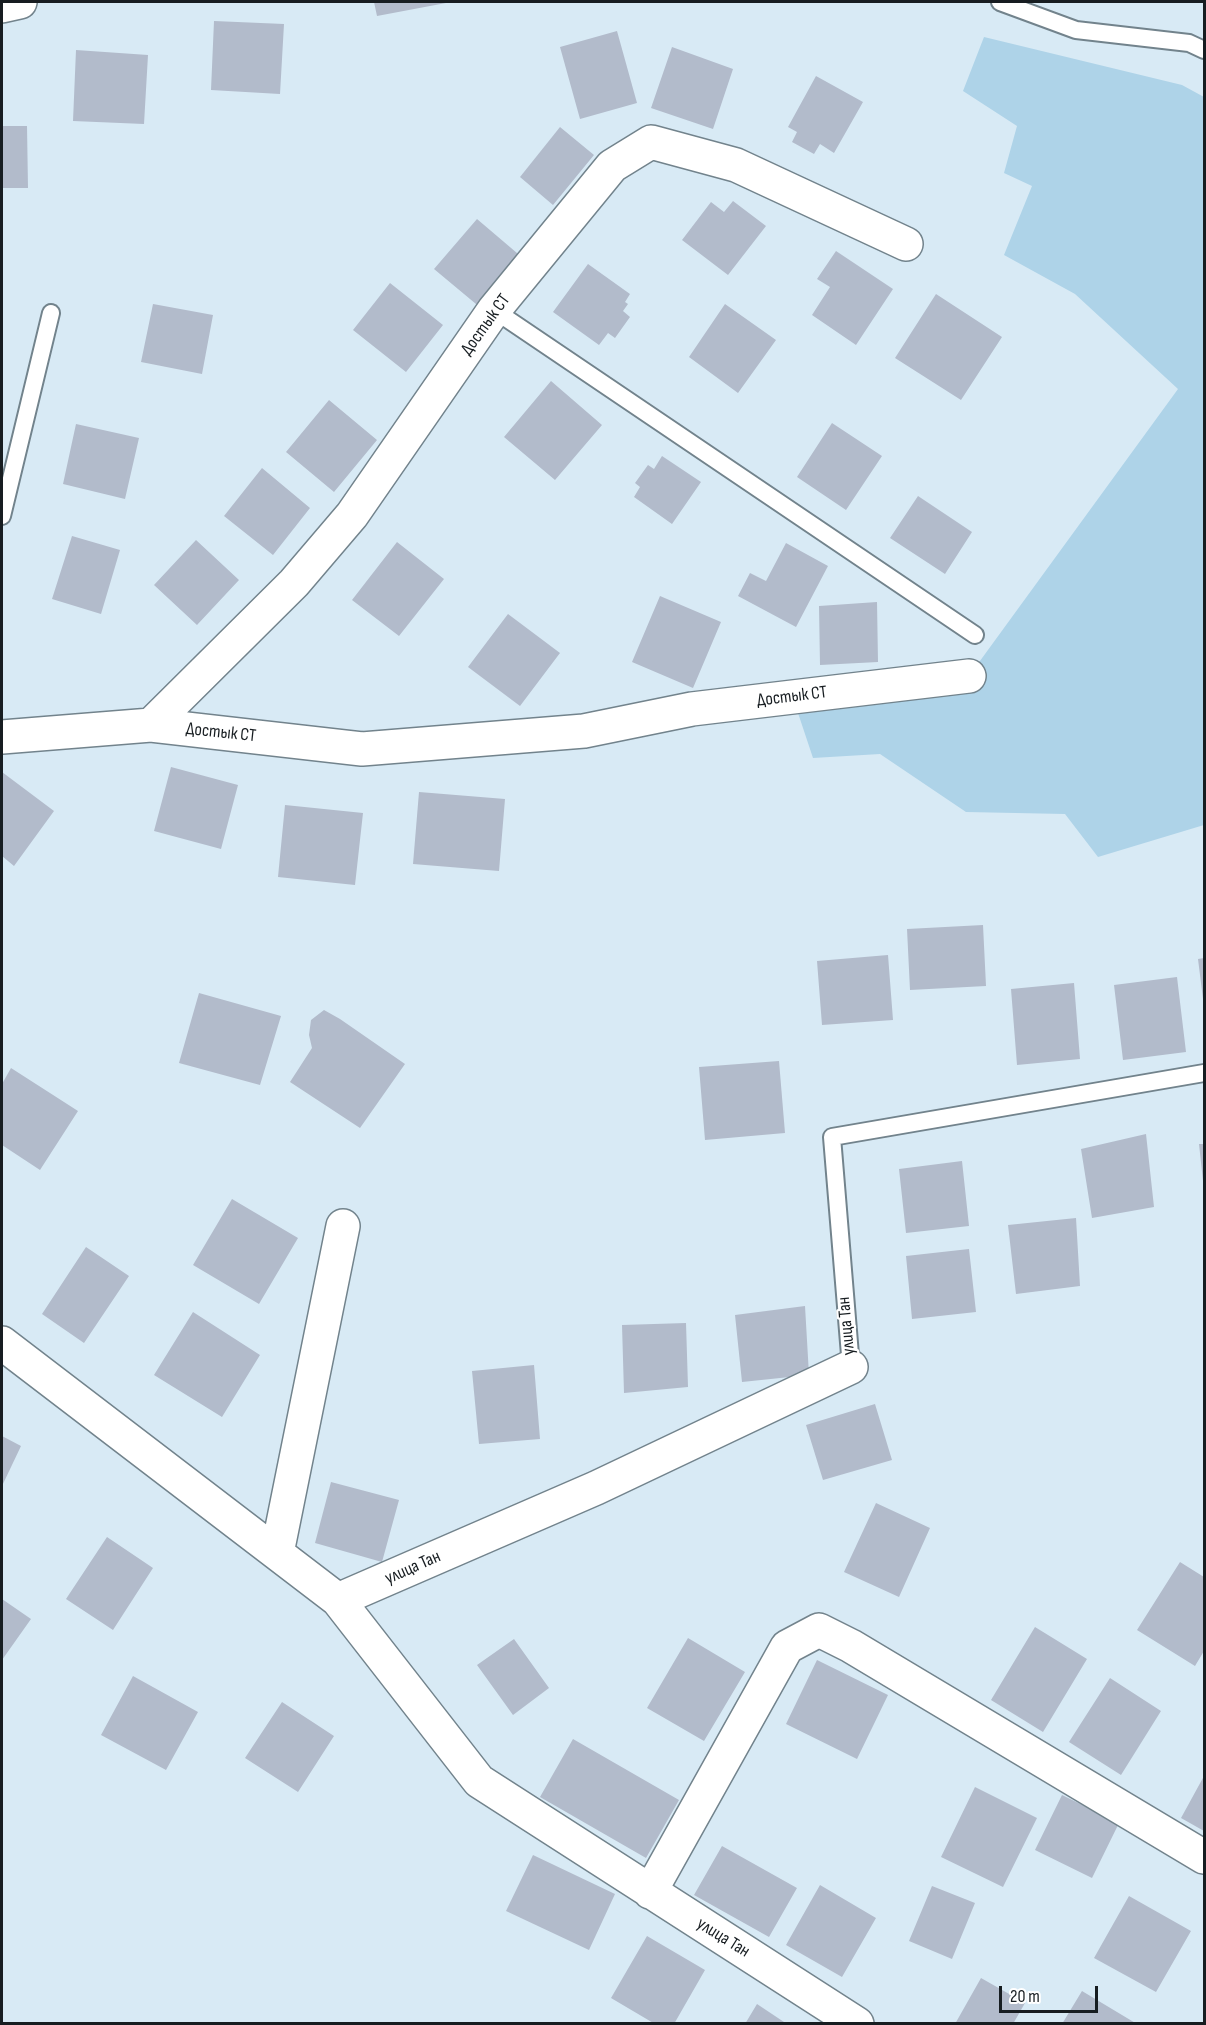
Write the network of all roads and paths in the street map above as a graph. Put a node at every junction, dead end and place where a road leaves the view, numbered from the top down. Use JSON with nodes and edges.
{"nodes":[{"id":1,"x":20,"y":2,"type":"edge"},
{"id":2,"x":1000,"y":2,"type":"edge"},
{"id":3,"x":2,"y":6,"type":"edge"},
{"id":4,"x":1204,"y":50,"type":"edge"},
{"id":5,"x":906,"y":244,"type":"dead end"},
{"id":6,"x":494,"y":310,"type":"junction"},
{"id":7,"x":51,"y":313,"type":"dead end"},
{"id":8,"x":2,"y":516,"type":"edge"},
{"id":9,"x":975,"y":635,"type":"dead end"},
{"id":10,"x":969,"y":676,"type":"dead end"},
{"id":11,"x":151,"y":725,"type":"junction"},
{"id":12,"x":2,"y":737,"type":"edge"},
{"id":13,"x":1204,"y":1073,"type":"edge"},
{"id":14,"x":344,"y":1226,"type":"dead end"},
{"id":15,"x":2,"y":1343,"type":"edge"},
{"id":16,"x":850,"y":1366,"type":"joint"},
{"id":17,"x":277,"y":1553,"type":"junction"},
{"id":18,"x":338,"y":1600,"type":"junction"},
{"id":19,"x":1204,"y":1857,"type":"edge"},
{"id":20,"x":650,"y":1892,"type":"junction"},
{"id":21,"x":857,"y":2024,"type":"edge"}],
"edges":[{"from":1,"to":3,"type":"street"},
{"from":2,"to":4,"type":"lane"},
{"from":5,"to":6,"type":"street","name":"Достык СТ"},
{"from":6,"to":9,"type":"lane"},
{"from":6,"to":11,"type":"street","name":"Достык СТ"},
{"from":7,"to":8,"type":"lane"},
{"from":10,"to":11,"type":"street","name":"Достык СТ"},
{"from":11,"to":12,"type":"street","name":"Достык СТ"},
{"from":13,"to":16,"type":"lane","name":"улица Тан"},
{"from":14,"to":17,"type":"street"},
{"from":15,"to":17,"type":"street","name":"улица Тан"},
{"from":16,"to":18,"type":"street","name":"улица Тан"},
{"from":17,"to":18,"type":"street","name":"улица Тан"},
{"from":18,"to":20,"type":"street","name":"улица Тан"},
{"from":19,"to":20,"type":"street"},
{"from":20,"to":21,"type":"street","name":"улица Тан"}]}
